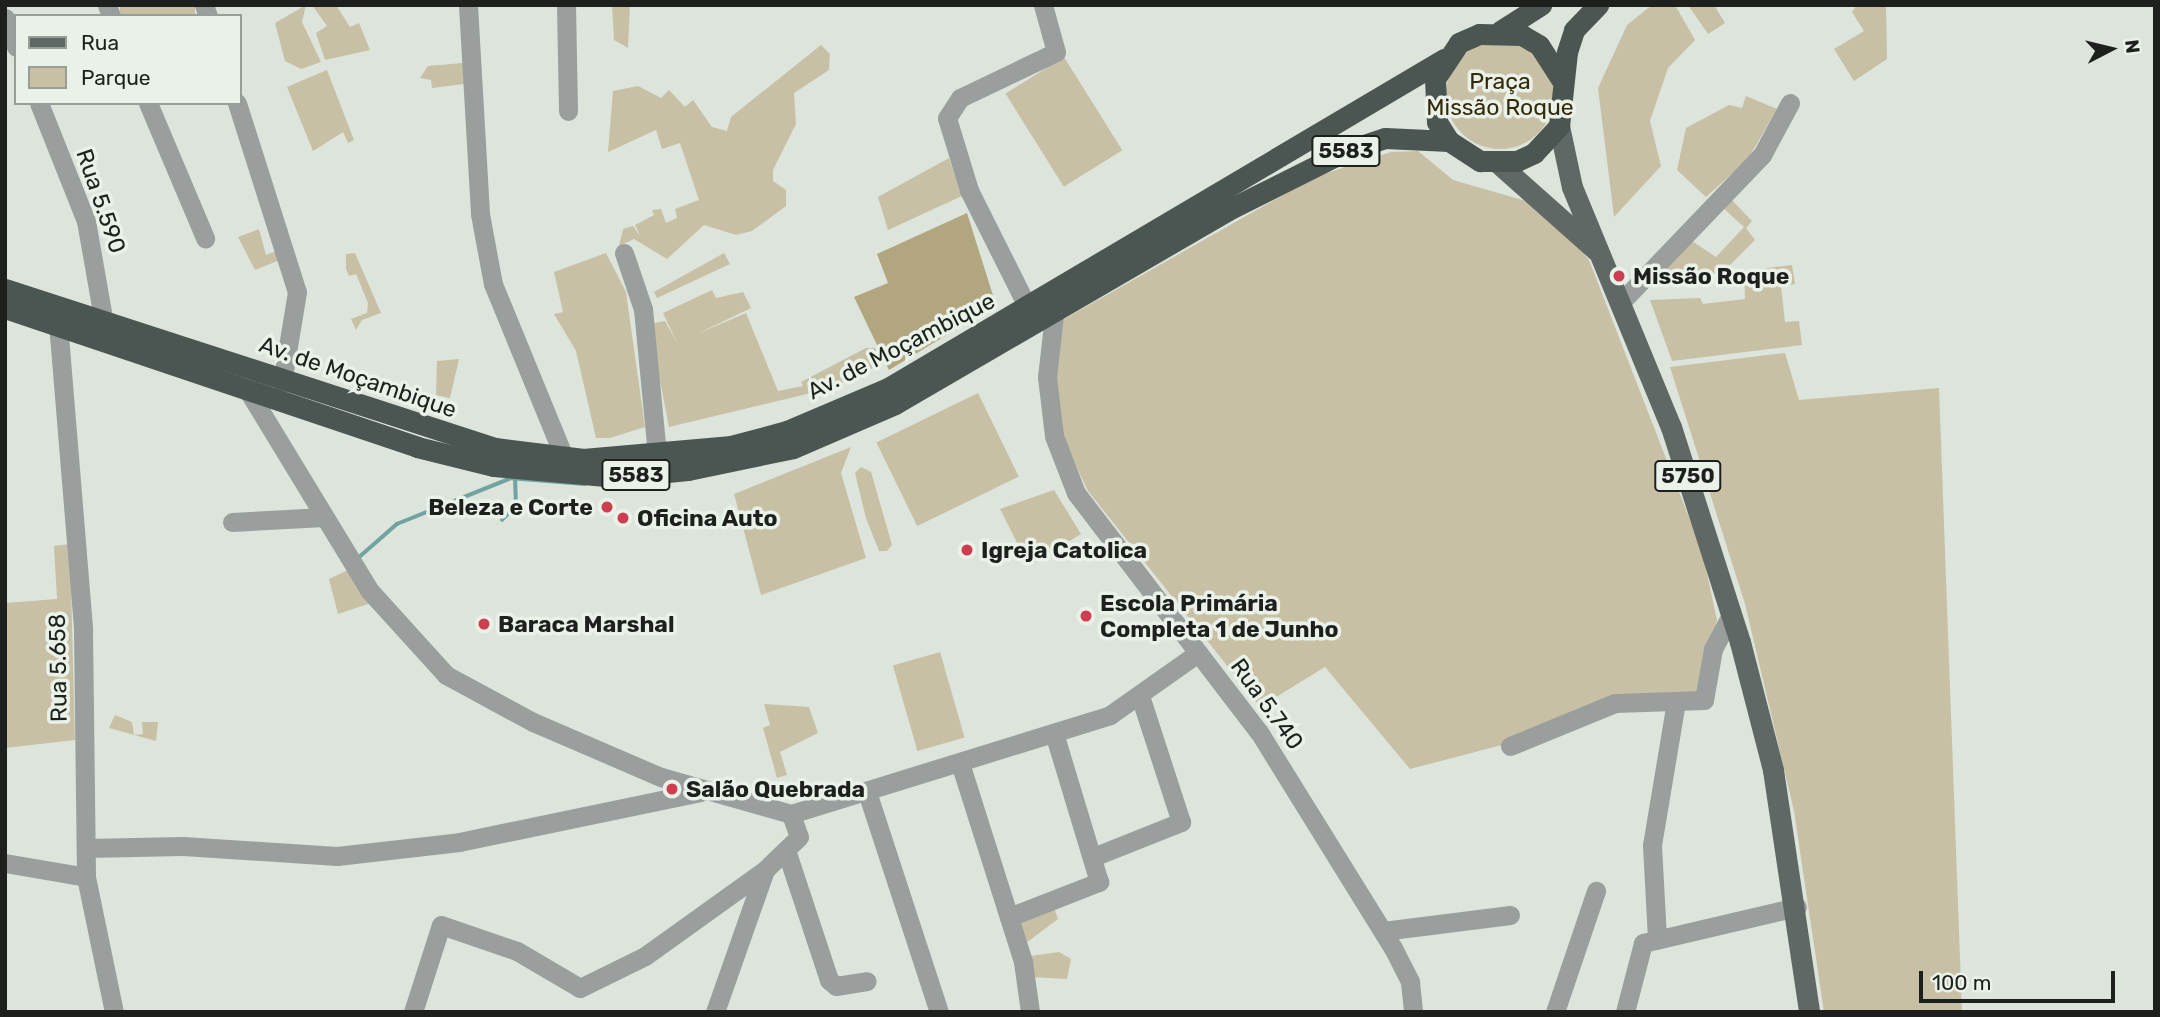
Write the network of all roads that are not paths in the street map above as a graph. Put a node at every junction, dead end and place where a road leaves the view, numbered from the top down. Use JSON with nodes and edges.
{"nodes":[{"id":1,"x":468,"y":5,"type":"edge"},
{"id":2,"x":566,"y":5,"type":"edge"},
{"id":3,"x":1043,"y":5,"type":"edge"},
{"id":4,"x":1541,"y":5,"type":"edge"},
{"id":5,"x":1598,"y":5,"type":"edge"},
{"id":6,"x":5,"y":18,"type":"edge"},
{"id":7,"x":1500,"y":31,"type":"junction"},
{"id":8,"x":14,"y":42,"type":"edge"},
{"id":9,"x":1444,"y":59,"type":"junction"},
{"id":10,"x":1562,"y":79,"type":"junction"},
{"id":11,"x":1790,"y":103,"type":"dead end"},
{"id":12,"x":40,"y":105,"type":"edge"},
{"id":13,"x":149,"y":105,"type":"edge"},
{"id":14,"x":238,"y":105,"type":"edge"},
{"id":15,"x":568,"y":111,"type":"dead end"},
{"id":16,"x":1559,"y":127,"type":"junction"},
{"id":17,"x":1449,"y":141,"type":"junction"},
{"id":18,"x":1499,"y":163,"type":"junction"},
{"id":19,"x":205,"y":238,"type":"dead end"},
{"id":20,"x":624,"y":253,"type":"dead end"},
{"id":21,"x":1605,"y":258,"type":"junction"},
{"id":22,"x":5,"y":289,"type":"edge"},
{"id":23,"x":1623,"y":300,"type":"junction"},
{"id":24,"x":5,"y":308,"type":"edge"},
{"id":25,"x":1029,"y":310,"type":"junction"},
{"id":26,"x":1054,"y":315,"type":"junction"},
{"id":27,"x":103,"y":317,"type":"junction"},
{"id":28,"x":58,"y":323,"type":"junction"},
{"id":29,"x":282,"y":383,"type":"junction"},
{"id":30,"x":247,"y":388,"type":"junction"},
{"id":31,"x":657,"y":454,"type":"junction"},
{"id":32,"x":564,"y":457,"type":"junction"},
{"id":33,"x":324,"y":517,"type":"junction"},
{"id":34,"x":232,"y":522,"type":"dead end"},
{"id":35,"x":1730,"y":617,"type":"junction"},
{"id":36,"x":1198,"y":653,"type":"junction"},
{"id":37,"x":1140,"y":695,"type":"junction"},
{"id":38,"x":1676,"y":702,"type":"junction"},
{"id":39,"x":1054,"y":733,"type":"junction"},
{"id":40,"x":1510,"y":747,"type":"dead end"},
{"id":41,"x":960,"y":763,"type":"junction"},
{"id":42,"x":707,"y":791,"type":"junction"},
{"id":43,"x":867,"y":792,"type":"junction"},
{"id":44,"x":791,"y":814,"type":"junction"},
{"id":45,"x":86,"y":848,"type":"junction"},
{"id":46,"x":787,"y":853,"type":"junction"},
{"id":47,"x":1093,"y":857,"type":"junction"},
{"id":48,"x":5,"y":863,"type":"edge"},
{"id":49,"x":765,"y":870,"type":"junction"},
{"id":50,"x":86,"y":877,"type":"junction"},
{"id":51,"x":1596,"y":891,"type":"dead end"},
{"id":52,"x":1797,"y":907,"type":"junction"},
{"id":53,"x":1510,"y":915,"type":"dead end"},
{"id":54,"x":1009,"y":917,"type":"junction"},
{"id":55,"x":1383,"y":931,"type":"junction"},
{"id":56,"x":1657,"y":938,"type":"junction"},
{"id":57,"x":867,"y":981,"type":"dead end"},
{"id":58,"x":1032,"y":1009,"type":"edge"},
{"id":59,"x":114,"y":1012,"type":"edge"},
{"id":60,"x":413,"y":1012,"type":"edge"},
{"id":61,"x":715,"y":1012,"type":"edge"},
{"id":62,"x":939,"y":1012,"type":"edge"},
{"id":63,"x":1413,"y":1012,"type":"edge"},
{"id":64,"x":1556,"y":1012,"type":"edge"},
{"id":65,"x":1625,"y":1012,"type":"edge"},
{"id":66,"x":1809,"y":1012,"type":"edge"}],
"edges":[{"from":1,"to":32,"type":"street"},
{"from":2,"to":15,"type":"street"},
{"from":3,"to":25,"type":"street"},
{"from":4,"to":7,"type":"highway"},
{"from":5,"to":10,"type":"highway"},
{"from":6,"to":8,"type":"street"},
{"from":7,"to":9,"type":"highway"},
{"from":7,"to":10,"type":"highway"},
{"from":9,"to":17,"type":"highway"},
{"from":9,"to":25,"type":"highway","name":"Av. de Moçambique","number":"5583"},
{"from":10,"to":16,"type":"highway"},
{"from":11,"to":23,"type":"street"},
{"from":12,"to":27,"type":"street","name":"Rua 5.590"},
{"from":13,"to":19,"type":"street"},
{"from":14,"to":29,"type":"street"},
{"from":16,"to":18,"type":"highway"},
{"from":16,"to":21,"type":"main road","number":"5750"},
{"from":17,"to":18,"type":"highway"},
{"from":17,"to":26,"type":"highway","name":"Av. de Moçambique","number":"5583"},
{"from":18,"to":21,"type":"main road"},
{"from":20,"to":31,"type":"street"},
{"from":21,"to":23,"type":"main road","number":"5750"},
{"from":22,"to":27,"type":"highway","name":"Av. de Moçambique","number":"5583"},
{"from":23,"to":35,"type":"main road","number":"5750"},
{"from":24,"to":28,"type":"highway","name":"Av. de Moçambique","number":"5583"},
{"from":25,"to":31,"type":"highway","name":"Av. de Moçambique","number":"5583"},
{"from":26,"to":30,"type":"highway","name":"Av. de Moçambique","number":"5583"},
{"from":26,"to":36,"type":"street","name":"Rua 5.740"},
{"from":27,"to":29,"type":"highway","name":"Av. de Moçambique","number":"5583"},
{"from":28,"to":30,"type":"highway","name":"Av. de Moçambique","number":"5583"},
{"from":28,"to":45,"type":"street","name":"Rua 5.658"},
{"from":29,"to":32,"type":"highway","name":"Av. de Moçambique","number":"5583"},
{"from":30,"to":33,"type":"street"},
{"from":31,"to":32,"type":"highway","name":"Av. de Moçambique","number":"5583"},
{"from":33,"to":34,"type":"street"},
{"from":33,"to":42,"type":"street"},
{"from":35,"to":38,"type":"street"},
{"from":35,"to":52,"type":"main road","number":"5750"},
{"from":36,"to":37,"type":"street"},
{"from":36,"to":55,"type":"street","name":"Rua 5.740"},
{"from":37,"to":39,"type":"street"},
{"from":37,"to":47,"type":"street"},
{"from":38,"to":40,"type":"street"},
{"from":38,"to":56,"type":"street"},
{"from":39,"to":41,"type":"street"},
{"from":39,"to":47,"type":"street"},
{"from":41,"to":43,"type":"street"},
{"from":41,"to":54,"type":"street"},
{"from":42,"to":44,"type":"street"},
{"from":42,"to":45,"type":"street"},
{"from":43,"to":44,"type":"street"},
{"from":43,"to":62,"type":"street"},
{"from":44,"to":46,"type":"street"},
{"from":45,"to":50,"type":"street","name":"Rua 5.658"},
{"from":46,"to":49,"type":"street"},
{"from":46,"to":57,"type":"street"},
{"from":47,"to":54,"type":"street"},
{"from":48,"to":50,"type":"street"},
{"from":49,"to":60,"type":"street"},
{"from":49,"to":61,"type":"street"},
{"from":50,"to":59,"type":"street","name":"Rua 5.658"},
{"from":51,"to":64,"type":"street"},
{"from":52,"to":56,"type":"street"},
{"from":52,"to":66,"type":"main road","number":"5750"},
{"from":53,"to":55,"type":"street"},
{"from":54,"to":58,"type":"street"},
{"from":55,"to":63,"type":"street","name":"Rua 5.740"},
{"from":56,"to":65,"type":"street"}]}
